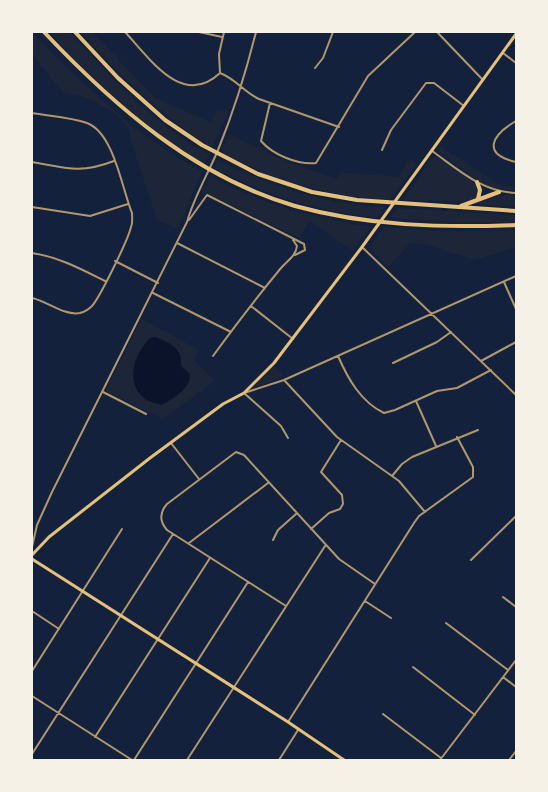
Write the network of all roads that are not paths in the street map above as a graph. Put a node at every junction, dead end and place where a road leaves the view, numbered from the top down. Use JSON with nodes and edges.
{"nodes":[{"id":1,"x":44,"y":32,"type":"edge"},
{"id":2,"x":75,"y":32,"type":"edge"},
{"id":3,"x":125,"y":32,"type":"edge"},
{"id":4,"x":199,"y":32,"type":"edge"},
{"id":5,"x":224,"y":32,"type":"edge"},
{"id":6,"x":256,"y":32,"type":"edge"},
{"id":7,"x":333,"y":32,"type":"edge"},
{"id":8,"x":415,"y":32,"type":"edge"},
{"id":9,"x":437,"y":32,"type":"edge"},
{"id":10,"x":516,"y":34,"type":"edge"},
{"id":11,"x":222,"y":38,"type":"junction"},
{"id":12,"x":503,"y":53,"type":"junction"},
{"id":13,"x":516,"y":63,"type":"edge"},
{"id":14,"x":315,"y":68,"type":"dead end"},
{"id":15,"x":220,"y":73,"type":"junction"},
{"id":16,"x":483,"y":80,"type":"junction"},
{"id":17,"x":242,"y":86,"type":"junction"},
{"id":18,"x":270,"y":103,"type":"junction"},
{"id":19,"x":464,"y":106,"type":"junction"},
{"id":20,"x":32,"y":113,"type":"edge"},
{"id":21,"x":516,"y":121,"type":"edge"},
{"id":22,"x":339,"y":127,"type":"junction"},
{"id":23,"x":382,"y":150,"type":"dead end"},
{"id":24,"x":432,"y":151,"type":"junction"},
{"id":25,"x":114,"y":161,"type":"junction"},
{"id":26,"x":32,"y":162,"type":"edge"},
{"id":27,"x":516,"y":162,"type":"edge"},
{"id":28,"x":477,"y":182,"type":"junction"},
{"id":29,"x":499,"y":192,"type":"junction"},
{"id":30,"x":516,"y":193,"type":"edge"},
{"id":31,"x":477,"y":200,"type":"junction"},
{"id":32,"x":128,"y":204,"type":"junction"},
{"id":33,"x":32,"y":207,"type":"edge"},
{"id":34,"x":448,"y":207,"type":"junction"},
{"id":35,"x":516,"y":211,"type":"edge"},
{"id":36,"x":187,"y":222,"type":"junction"},
{"id":37,"x":516,"y":225,"type":"edge"},
{"id":38,"x":293,"y":240,"type":"junction"},
{"id":39,"x":177,"y":243,"type":"junction"},
{"id":40,"x":363,"y":247,"type":"junction"},
{"id":41,"x":32,"y":253,"type":"edge"},
{"id":42,"x":295,"y":255,"type":"junction"},
{"id":43,"x":115,"y":261,"type":"junction"},
{"id":44,"x":516,"y":276,"type":"edge"},
{"id":45,"x":105,"y":281,"type":"junction"},
{"id":46,"x":504,"y":282,"type":"junction"},
{"id":47,"x":158,"y":283,"type":"junction"},
{"id":48,"x":265,"y":288,"type":"junction"},
{"id":49,"x":153,"y":293,"type":"junction"},
{"id":50,"x":32,"y":298,"type":"edge"},
{"id":51,"x":251,"y":306,"type":"junction"},
{"id":52,"x":516,"y":309,"type":"edge"},
{"id":53,"x":431,"y":314,"type":"junction"},
{"id":54,"x":231,"y":332,"type":"junction"},
{"id":55,"x":451,"y":332,"type":"junction"},
{"id":56,"x":293,"y":339,"type":"junction"},
{"id":57,"x":516,"y":342,"type":"edge"},
{"id":58,"x":213,"y":356,"type":"dead end"},
{"id":59,"x":338,"y":356,"type":"junction"},
{"id":60,"x":481,"y":361,"type":"junction"},
{"id":61,"x":393,"y":363,"type":"dead end"},
{"id":62,"x":490,"y":370,"type":"junction"},
{"id":63,"x":284,"y":380,"type":"junction"},
{"id":64,"x":103,"y":392,"type":"junction"},
{"id":65,"x":244,"y":393,"type":"junction"},
{"id":66,"x":516,"y":395,"type":"edge"},
{"id":67,"x":416,"y":401,"type":"junction"},
{"id":68,"x":146,"y":414,"type":"dead end"},
{"id":69,"x":478,"y":430,"type":"dead end"},
{"id":70,"x":457,"y":437,"type":"junction"},
{"id":71,"x":288,"y":438,"type":"dead end"},
{"id":72,"x":341,"y":440,"type":"junction"},
{"id":73,"x":171,"y":443,"type":"junction"},
{"id":74,"x":436,"y":446,"type":"junction"},
{"id":75,"x":392,"y":476,"type":"junction"},
{"id":76,"x":199,"y":479,"type":"junction"},
{"id":77,"x":269,"y":482,"type":"junction"},
{"id":78,"x":425,"y":512,"type":"junction"},
{"id":79,"x":297,"y":513,"type":"junction"},
{"id":80,"x":516,"y":516,"type":"edge"},
{"id":81,"x":122,"y":529,"type":"dead end"},
{"id":82,"x":311,"y":529,"type":"junction"},
{"id":83,"x":173,"y":533,"type":"junction"},
{"id":84,"x":273,"y":540,"type":"dead end"},
{"id":85,"x":189,"y":543,"type":"junction"},
{"id":86,"x":325,"y":544,"type":"junction"},
{"id":87,"x":32,"y":547,"type":"edge"},
{"id":88,"x":32,"y":557,"type":"edge"},
{"id":89,"x":210,"y":558,"type":"junction"},
{"id":90,"x":471,"y":560,"type":"dead end"},
{"id":91,"x":248,"y":582,"type":"junction"},
{"id":92,"x":375,"y":584,"type":"junction"},
{"id":93,"x":82,"y":591,"type":"junction"},
{"id":94,"x":503,"y":597,"type":"dead end"},
{"id":95,"x":364,"y":601,"type":"junction"},
{"id":96,"x":286,"y":606,"type":"junction"},
{"id":97,"x":516,"y":607,"type":"edge"},
{"id":98,"x":32,"y":611,"type":"edge"},
{"id":99,"x":120,"y":615,"type":"junction"},
{"id":100,"x":391,"y":618,"type":"dead end"},
{"id":101,"x":446,"y":623,"type":"dead end"},
{"id":102,"x":59,"y":629,"type":"junction"},
{"id":103,"x":159,"y":639,"type":"junction"},
{"id":104,"x":516,"y":660,"type":"edge"},
{"id":105,"x":196,"y":663,"type":"junction"},
{"id":106,"x":413,"y":667,"type":"dead end"},
{"id":107,"x":508,"y":670,"type":"junction"},
{"id":108,"x":32,"y":671,"type":"edge"},
{"id":109,"x":503,"y":677,"type":"junction"},
{"id":110,"x":516,"y":687,"type":"edge"},
{"id":111,"x":234,"y":688,"type":"junction"},
{"id":112,"x":32,"y":696,"type":"edge"},
{"id":113,"x":58,"y":713,"type":"junction"},
{"id":114,"x":383,"y":714,"type":"dead end"},
{"id":115,"x":475,"y":714,"type":"junction"},
{"id":116,"x":288,"y":722,"type":"junction"},
{"id":117,"x":298,"y":729,"type":"junction"},
{"id":118,"x":95,"y":737,"type":"junction"},
{"id":119,"x":516,"y":751,"type":"edge"},
{"id":120,"x":32,"y":754,"type":"edge"},
{"id":121,"x":440,"y":759,"type":"edge"},
{"id":122,"x":133,"y":760,"type":"edge"},
{"id":123,"x":187,"y":760,"type":"edge"},
{"id":124,"x":279,"y":760,"type":"edge"},
{"id":125,"x":344,"y":760,"type":"edge"},
{"id":126,"x":509,"y":760,"type":"edge"}],
"edges":[{"from":1,"to":37,"type":"highway"},
{"from":2,"to":34,"type":"highway"},
{"from":3,"to":15,"type":"street"},
{"from":4,"to":11,"type":"street"},
{"from":5,"to":11,"type":"street"},
{"from":6,"to":17,"type":"street"},
{"from":7,"to":14,"type":"street"},
{"from":8,"to":22,"type":"street"},
{"from":9,"to":16,"type":"street"},
{"from":10,"to":12,"type":"main road"},
{"from":11,"to":15,"type":"street"},
{"from":12,"to":13,"type":"street"},
{"from":12,"to":16,"type":"main road"},
{"from":15,"to":17,"type":"street"},
{"from":16,"to":19,"type":"main road"},
{"from":17,"to":18,"type":"street"},
{"from":17,"to":36,"type":"street"},
{"from":18,"to":22,"type":"street"},
{"from":18,"to":22,"type":"street"},
{"from":19,"to":23,"type":"street"},
{"from":19,"to":24,"type":"main road"},
{"from":20,"to":25,"type":"street"},
{"from":21,"to":27,"type":"street"},
{"from":24,"to":28,"type":"street"},
{"from":24,"to":40,"type":"main road"},
{"from":25,"to":26,"type":"street"},
{"from":25,"to":32,"type":"street"},
{"from":28,"to":29,"type":"street"},
{"from":28,"to":31,"type":"highway"},
{"from":29,"to":30,"type":"street"},
{"from":29,"to":31,"type":"highway"},
{"from":31,"to":34,"type":"highway"},
{"from":32,"to":33,"type":"street"},
{"from":32,"to":43,"type":"street"},
{"from":34,"to":35,"type":"highway"},
{"from":36,"to":38,"type":"street"},
{"from":36,"to":39,"type":"street"},
{"from":38,"to":42,"type":"street"},
{"from":38,"to":42,"type":"street"},
{"from":39,"to":47,"type":"street"},
{"from":39,"to":48,"type":"street"},
{"from":40,"to":53,"type":"street"},
{"from":40,"to":56,"type":"main road"},
{"from":41,"to":45,"type":"street"},
{"from":42,"to":48,"type":"street"},
{"from":43,"to":45,"type":"street"},
{"from":43,"to":47,"type":"street"},
{"from":44,"to":46,"type":"street"},
{"from":45,"to":50,"type":"street"},
{"from":46,"to":52,"type":"street"},
{"from":46,"to":53,"type":"street"},
{"from":47,"to":49,"type":"street"},
{"from":48,"to":51,"type":"street"},
{"from":49,"to":54,"type":"street"},
{"from":49,"to":64,"type":"street"},
{"from":51,"to":54,"type":"street"},
{"from":51,"to":56,"type":"street"},
{"from":53,"to":55,"type":"street"},
{"from":53,"to":59,"type":"street"},
{"from":54,"to":58,"type":"street"},
{"from":55,"to":60,"type":"street"},
{"from":55,"to":61,"type":"street"},
{"from":56,"to":65,"type":"main road"},
{"from":57,"to":60,"type":"street"},
{"from":59,"to":63,"type":"street"},
{"from":59,"to":67,"type":"street"},
{"from":60,"to":62,"type":"street"},
{"from":62,"to":66,"type":"street"},
{"from":62,"to":67,"type":"street"},
{"from":63,"to":65,"type":"street"},
{"from":63,"to":72,"type":"street"},
{"from":64,"to":68,"type":"street"},
{"from":64,"to":87,"type":"street"},
{"from":65,"to":71,"type":"street"},
{"from":65,"to":73,"type":"main road"},
{"from":67,"to":74,"type":"street"},
{"from":69,"to":70,"type":"street"},
{"from":70,"to":74,"type":"street"},
{"from":70,"to":78,"type":"street"},
{"from":72,"to":75,"type":"street"},
{"from":72,"to":82,"type":"street"},
{"from":73,"to":76,"type":"street"},
{"from":73,"to":88,"type":"main road"},
{"from":74,"to":75,"type":"street"},
{"from":75,"to":78,"type":"street"},
{"from":76,"to":77,"type":"street"},
{"from":76,"to":83,"type":"street"},
{"from":77,"to":79,"type":"street"},
{"from":77,"to":85,"type":"street"},
{"from":78,"to":92,"type":"street"},
{"from":79,"to":82,"type":"street"},
{"from":79,"to":84,"type":"street"},
{"from":80,"to":90,"type":"street"},
{"from":81,"to":93,"type":"street"},
{"from":82,"to":86,"type":"street"},
{"from":83,"to":85,"type":"street"},
{"from":83,"to":99,"type":"street"},
{"from":85,"to":89,"type":"street"},
{"from":86,"to":92,"type":"street"},
{"from":86,"to":96,"type":"street"},
{"from":88,"to":93,"type":"main road"},
{"from":89,"to":91,"type":"street"},
{"from":89,"to":103,"type":"street"},
{"from":91,"to":96,"type":"street"},
{"from":91,"to":105,"type":"street"},
{"from":92,"to":95,"type":"street"},
{"from":93,"to":99,"type":"main road"},
{"from":93,"to":102,"type":"street"},
{"from":94,"to":97,"type":"street"},
{"from":95,"to":100,"type":"street"},
{"from":95,"to":116,"type":"street"},
{"from":96,"to":111,"type":"street"},
{"from":98,"to":102,"type":"street"},
{"from":99,"to":103,"type":"main road"},
{"from":99,"to":113,"type":"street"},
{"from":101,"to":107,"type":"street"},
{"from":102,"to":108,"type":"street"},
{"from":103,"to":105,"type":"main road"},
{"from":103,"to":118,"type":"street"},
{"from":104,"to":107,"type":"street"},
{"from":105,"to":111,"type":"main road"},
{"from":105,"to":122,"type":"street"},
{"from":106,"to":115,"type":"street"},
{"from":107,"to":109,"type":"street"},
{"from":109,"to":110,"type":"street"},
{"from":109,"to":115,"type":"street"},
{"from":111,"to":116,"type":"main road"},
{"from":111,"to":123,"type":"street"},
{"from":112,"to":113,"type":"street"},
{"from":113,"to":118,"type":"street"},
{"from":113,"to":120,"type":"street"},
{"from":114,"to":121,"type":"street"},
{"from":115,"to":121,"type":"street"},
{"from":116,"to":117,"type":"main road"},
{"from":117,"to":124,"type":"street"},
{"from":117,"to":125,"type":"main road"},
{"from":118,"to":122,"type":"street"},
{"from":119,"to":126,"type":"street"}]}
